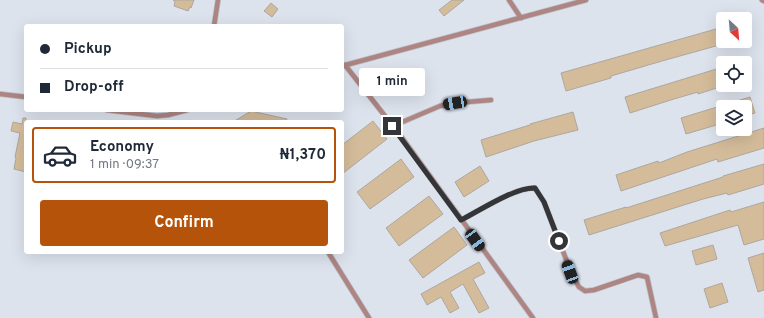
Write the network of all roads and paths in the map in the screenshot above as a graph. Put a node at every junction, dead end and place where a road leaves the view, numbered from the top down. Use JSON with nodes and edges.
{"nodes":[{"id":1,"x":218,"y":0,"type":"edge"},
{"id":2,"x":509,"y":0,"type":"edge"},
{"id":3,"x":586,"y":0,"type":"edge"},
{"id":4,"x":521,"y":18,"type":"junction"},
{"id":5,"x":214,"y":24,"type":"edge"},
{"id":6,"x":344,"y":66,"type":"edge"},
{"id":7,"x":344,"y":67,"type":"edge"},
{"id":8,"x":0,"y":94,"type":"edge"},
{"id":9,"x":24,"y":97,"type":"edge"},
{"id":10,"x":491,"y":100,"type":"dead end"},
{"id":11,"x":124,"y":112,"type":"edge"},
{"id":12,"x":179,"y":112,"type":"edge"},
{"id":13,"x":392,"y":126,"type":"junction"},
{"id":14,"x":461,"y":220,"type":"junction"},
{"id":15,"x":329,"y":254,"type":"edge"},
{"id":16,"x":369,"y":318,"type":"edge"},
{"id":17,"x":532,"y":318,"type":"edge"},
{"id":18,"x":656,"y":318,"type":"edge"}],
"edges":[{"from":1,"to":5,"type":"lane"},
{"from":2,"to":4,"type":"lane"},
{"from":3,"to":4,"type":"lane"},
{"from":4,"to":6,"type":"lane"},
{"from":7,"to":13,"type":"lane"},
{"from":8,"to":9,"type":"lane"},
{"from":10,"to":13,"type":"lane"},
{"from":11,"to":12,"type":"lane"},
{"from":13,"to":14,"type":"lane"},
{"from":14,"to":17,"type":"lane"},
{"from":14,"to":18,"type":"lane"},
{"from":15,"to":16,"type":"lane"}]}
